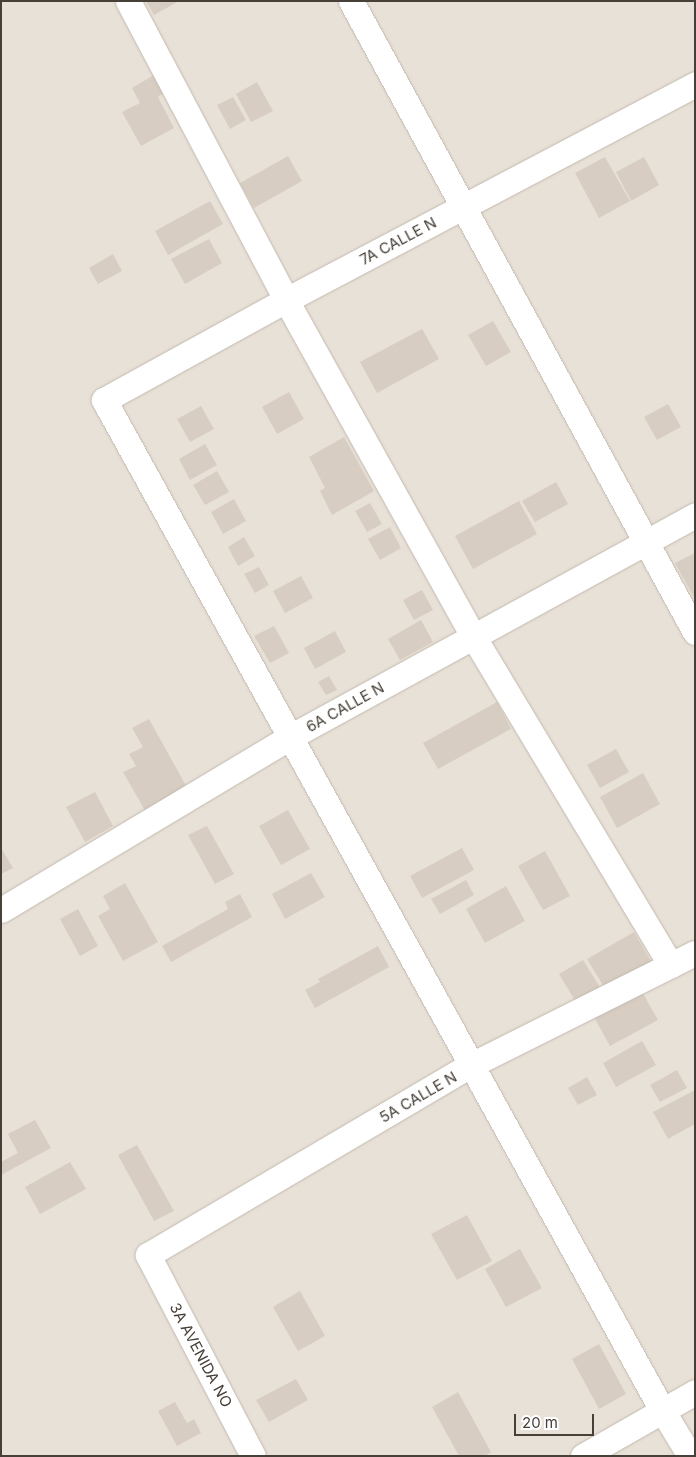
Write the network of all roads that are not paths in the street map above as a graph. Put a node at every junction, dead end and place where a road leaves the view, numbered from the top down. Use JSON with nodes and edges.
{"nodes":[{"id":1,"x":121,"y":1,"type":"edge"},
{"id":2,"x":128,"y":1,"type":"edge"},
{"id":3,"x":350,"y":1,"type":"edge"},
{"id":4,"x":695,"y":84,"type":"edge"},
{"id":5,"x":462,"y":207,"type":"junction"},
{"id":6,"x":286,"y":300,"type":"junction"},
{"id":7,"x":695,"y":515,"type":"edge"},
{"id":8,"x":646,"y":542,"type":"junction"},
{"id":9,"x":695,"y":632,"type":"edge"},
{"id":10,"x":473,"y":636,"type":"junction"},
{"id":11,"x":290,"y":737,"type":"junction"},
{"id":12,"x":1,"y":910,"type":"edge"},
{"id":13,"x":695,"y":952,"type":"edge"},
{"id":14,"x":671,"y":965,"type":"junction"},
{"id":15,"x":472,"y":1065,"type":"junction"},
{"id":16,"x":148,"y":1255,"type":"joint"},
{"id":17,"x":695,"y":1392,"type":"edge"},
{"id":18,"x":662,"y":1410,"type":"junction"},
{"id":19,"x":253,"y":1456,"type":"edge"},
{"id":20,"x":583,"y":1456,"type":"edge"},
{"id":21,"x":690,"y":1456,"type":"edge"}],
"edges":[{"from":1,"to":6,"type":"street"},
{"from":2,"to":6,"type":"street"},
{"from":3,"to":5,"type":"street"},
{"from":4,"to":5,"type":"street","name":"7A CALLE N"},
{"from":5,"to":6,"type":"street","name":"7A CALLE N"},
{"from":5,"to":8,"type":"street"},
{"from":6,"to":10,"type":"street"},
{"from":6,"to":11,"type":"street","name":"7A CALLE N"},
{"from":7,"to":8,"type":"street","name":"6A CALLE N"},
{"from":8,"to":9,"type":"street"},
{"from":8,"to":10,"type":"street","name":"6A CALLE N"},
{"from":10,"to":11,"type":"street","name":"6A CALLE N"},
{"from":10,"to":14,"type":"street"},
{"from":11,"to":12,"type":"street","name":"6A CALLE N"},
{"from":11,"to":15,"type":"street"},
{"from":13,"to":14,"type":"street","name":"5A CALLE N"},
{"from":14,"to":15,"type":"street","name":"5A CALLE N"},
{"from":15,"to":16,"type":"street","name":"5A CALLE N"},
{"from":15,"to":18,"type":"street"},
{"from":16,"to":19,"type":"street","name":"3A AVENIDA NO"},
{"from":17,"to":18,"type":"street"},
{"from":18,"to":20,"type":"street"},
{"from":18,"to":21,"type":"street"}]}
